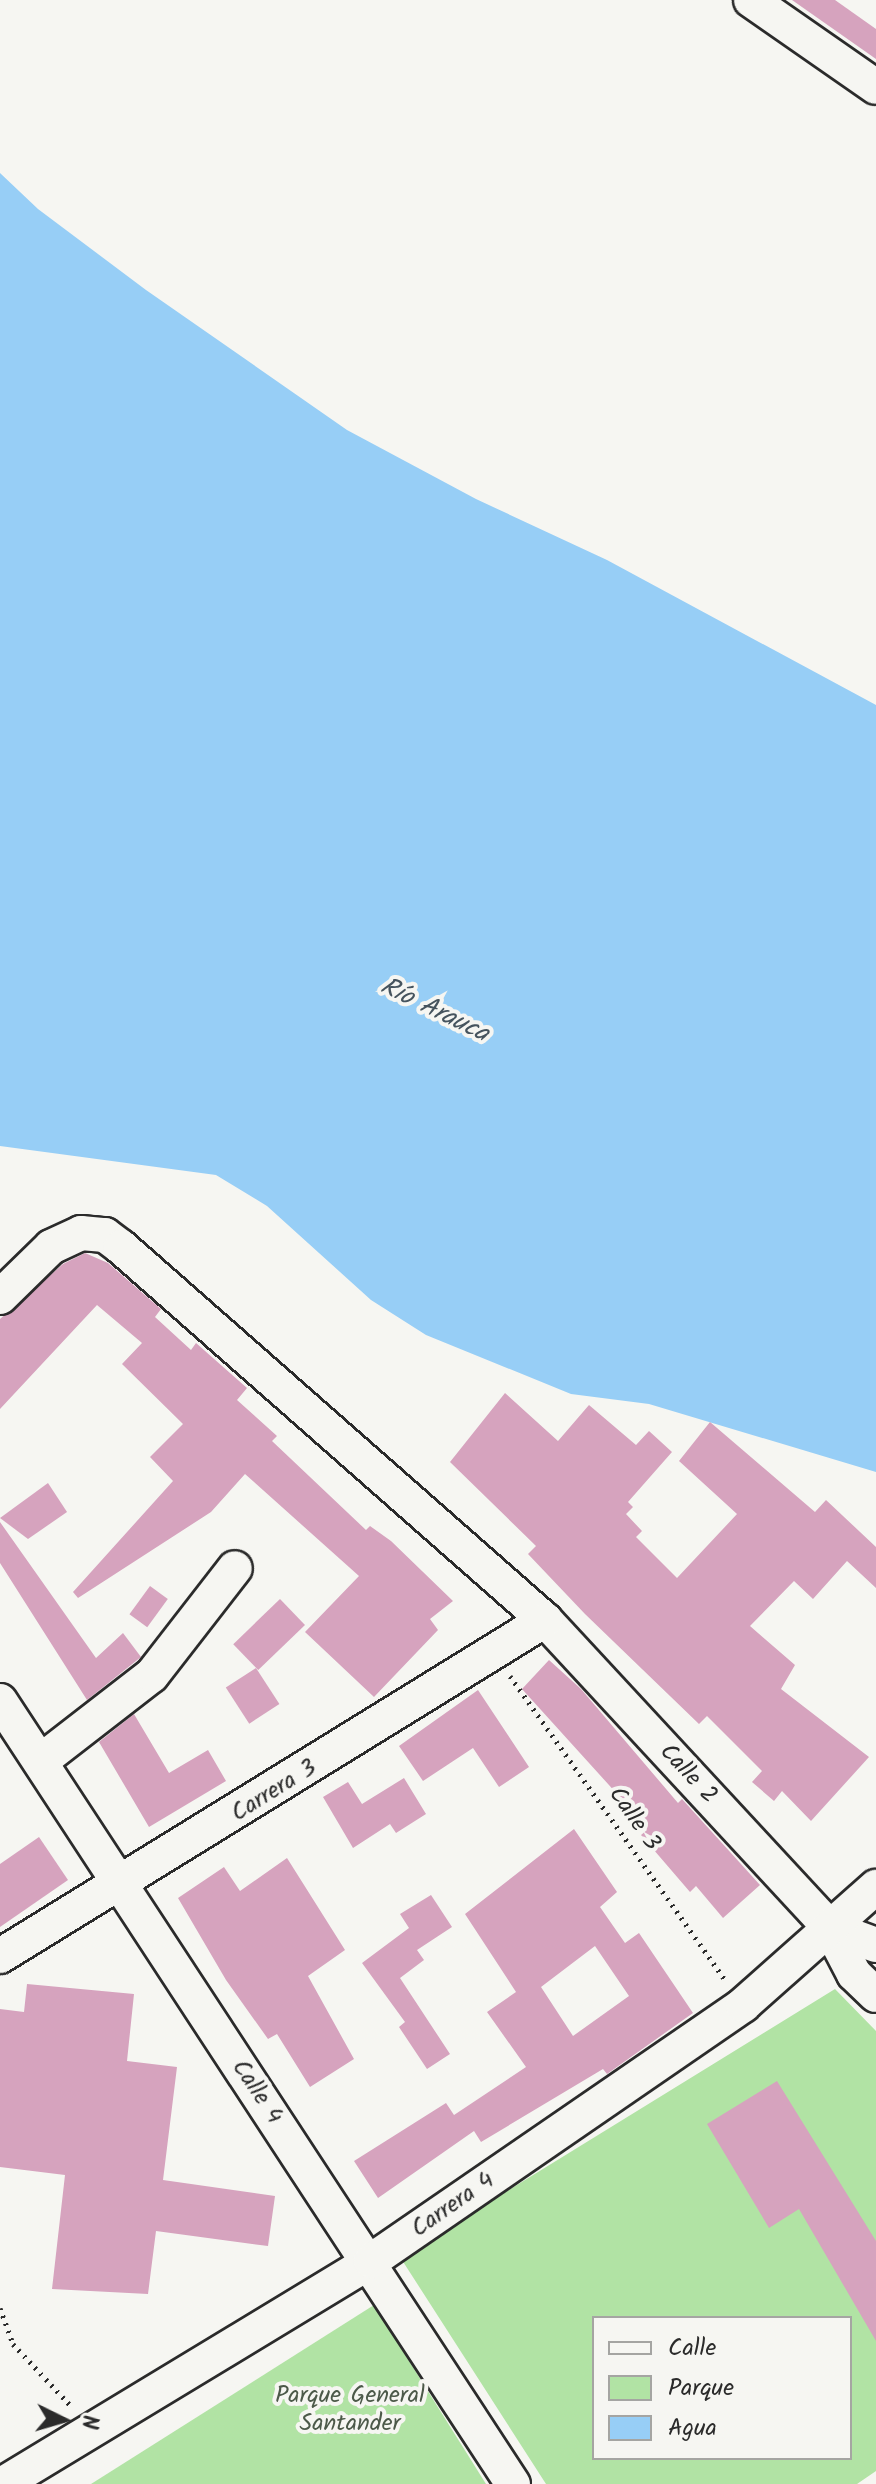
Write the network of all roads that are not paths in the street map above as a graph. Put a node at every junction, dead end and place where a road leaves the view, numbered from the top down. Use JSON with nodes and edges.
{"nodes":[{"id":1,"x":751,"y":0,"type":"edge"},
{"id":2,"x":876,"y":87,"type":"edge"},
{"id":3,"x":0,"y":1297,"type":"edge"},
{"id":4,"x":235,"y":1568,"type":"dead end"},
{"id":5,"x":545,"y":1620,"type":"junction"},
{"id":6,"x":0,"y":1701,"type":"edge"},
{"id":7,"x":41,"y":1761,"type":"junction"},
{"id":8,"x":117,"y":1887,"type":"junction"},
{"id":9,"x":876,"y":1887,"type":"edge"},
{"id":10,"x":830,"y":1928,"type":"junction"},
{"id":11,"x":876,"y":1945,"type":"edge"},
{"id":12,"x":0,"y":1956,"type":"edge"},
{"id":13,"x":876,"y":1995,"type":"edge"},
{"id":14,"x":371,"y":2261,"type":"junction"},
{"id":15,"x":3,"y":2484,"type":"edge"},
{"id":16,"x":513,"y":2484,"type":"edge"}],
"edges":[{"from":1,"to":2,"type":"street"},
{"from":3,"to":5,"type":"street","name":"Calle 2"},
{"from":4,"to":7,"type":"street"},
{"from":5,"to":8,"type":"street","name":"Carrera 3"},
{"from":5,"to":10,"type":"street","name":"Calle 2"},
{"from":6,"to":7,"type":"street","name":"Calle 4"},
{"from":7,"to":8,"type":"street","name":"Calle 4"},
{"from":8,"to":12,"type":"street","name":"Carrera 3"},
{"from":8,"to":14,"type":"street","name":"Calle 4"},
{"from":9,"to":10,"type":"street","name":"Carrera 4"},
{"from":10,"to":11,"type":"street","name":"Calle 2"},
{"from":10,"to":13,"type":"street","name":"Calle 2"},
{"from":10,"to":14,"type":"street","name":"Carrera 4"},
{"from":14,"to":15,"type":"street","name":"Carrera 4"},
{"from":14,"to":16,"type":"street","name":"Calle 4"}]}
